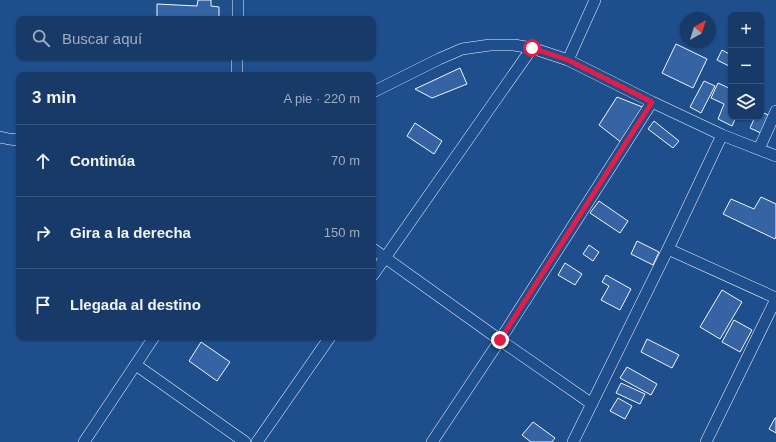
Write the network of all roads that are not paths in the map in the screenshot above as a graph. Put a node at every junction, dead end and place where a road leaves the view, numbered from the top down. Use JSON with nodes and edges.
{"nodes":[{"id":1,"x":238,"y":0,"type":"edge"},
{"id":2,"x":595,"y":0,"type":"edge"},
{"id":3,"x":238,"y":16,"type":"edge"},
{"id":4,"x":532,"y":48,"type":"junction"},
{"id":5,"x":237,"y":60,"type":"edge"},
{"id":6,"x":568,"y":60,"type":"junction"},
{"id":7,"x":237,"y":72,"type":"edge"},
{"id":8,"x":376,"y":90,"type":"edge"},
{"id":9,"x":652,"y":102,"type":"junction"},
{"id":10,"x":776,"y":111,"type":"edge"},
{"id":11,"x":722,"y":135,"type":"junction"},
{"id":12,"x":0,"y":136,"type":"edge"},
{"id":13,"x":16,"y":140,"type":"edge"},
{"id":14,"x":759,"y":149,"type":"junction"},
{"id":15,"x":776,"y":156,"type":"edge"},
{"id":16,"x":668,"y":249,"type":"junction"},
{"id":17,"x":376,"y":251,"type":"edge"},
{"id":18,"x":385,"y":257,"type":"junction"},
{"id":19,"x":376,"y":270,"type":"edge"},
{"id":20,"x":776,"y":298,"type":"edge"},
{"id":21,"x":152,"y":340,"type":"edge"},
{"id":22,"x":328,"y":340,"type":"edge"},
{"id":23,"x":500,"y":340,"type":"junction"},
{"id":24,"x":136,"y":365,"type":"junction"},
{"id":25,"x":592,"y":404,"type":"junction"},
{"id":26,"x":84,"y":442,"type":"edge"},
{"id":27,"x":245,"y":442,"type":"edge"},
{"id":28,"x":257,"y":442,"type":"edge"},
{"id":29,"x":432,"y":442,"type":"edge"},
{"id":30,"x":573,"y":442,"type":"edge"},
{"id":31,"x":706,"y":442,"type":"edge"}],
"edges":[{"from":1,"to":3,"type":"street"},
{"from":2,"to":6,"type":"street"},
{"from":4,"to":6,"type":"street"},
{"from":4,"to":8,"type":"street"},
{"from":4,"to":18,"type":"street"},
{"from":5,"to":7,"type":"street"},
{"from":6,"to":9,"type":"street"},
{"from":9,"to":11,"type":"street"},
{"from":9,"to":23,"type":"street"},
{"from":10,"to":14,"type":"street"},
{"from":11,"to":14,"type":"street"},
{"from":11,"to":16,"type":"street"},
{"from":12,"to":13,"type":"street"},
{"from":14,"to":15,"type":"street"},
{"from":16,"to":20,"type":"street"},
{"from":16,"to":25,"type":"street"},
{"from":17,"to":18,"type":"street"},
{"from":18,"to":19,"type":"street"},
{"from":18,"to":23,"type":"street"},
{"from":20,"to":31,"type":"street"},
{"from":21,"to":24,"type":"street"},
{"from":22,"to":28,"type":"street"},
{"from":23,"to":25,"type":"street"},
{"from":23,"to":29,"type":"street"},
{"from":24,"to":26,"type":"street"},
{"from":24,"to":27,"type":"street"},
{"from":25,"to":30,"type":"street"}]}
